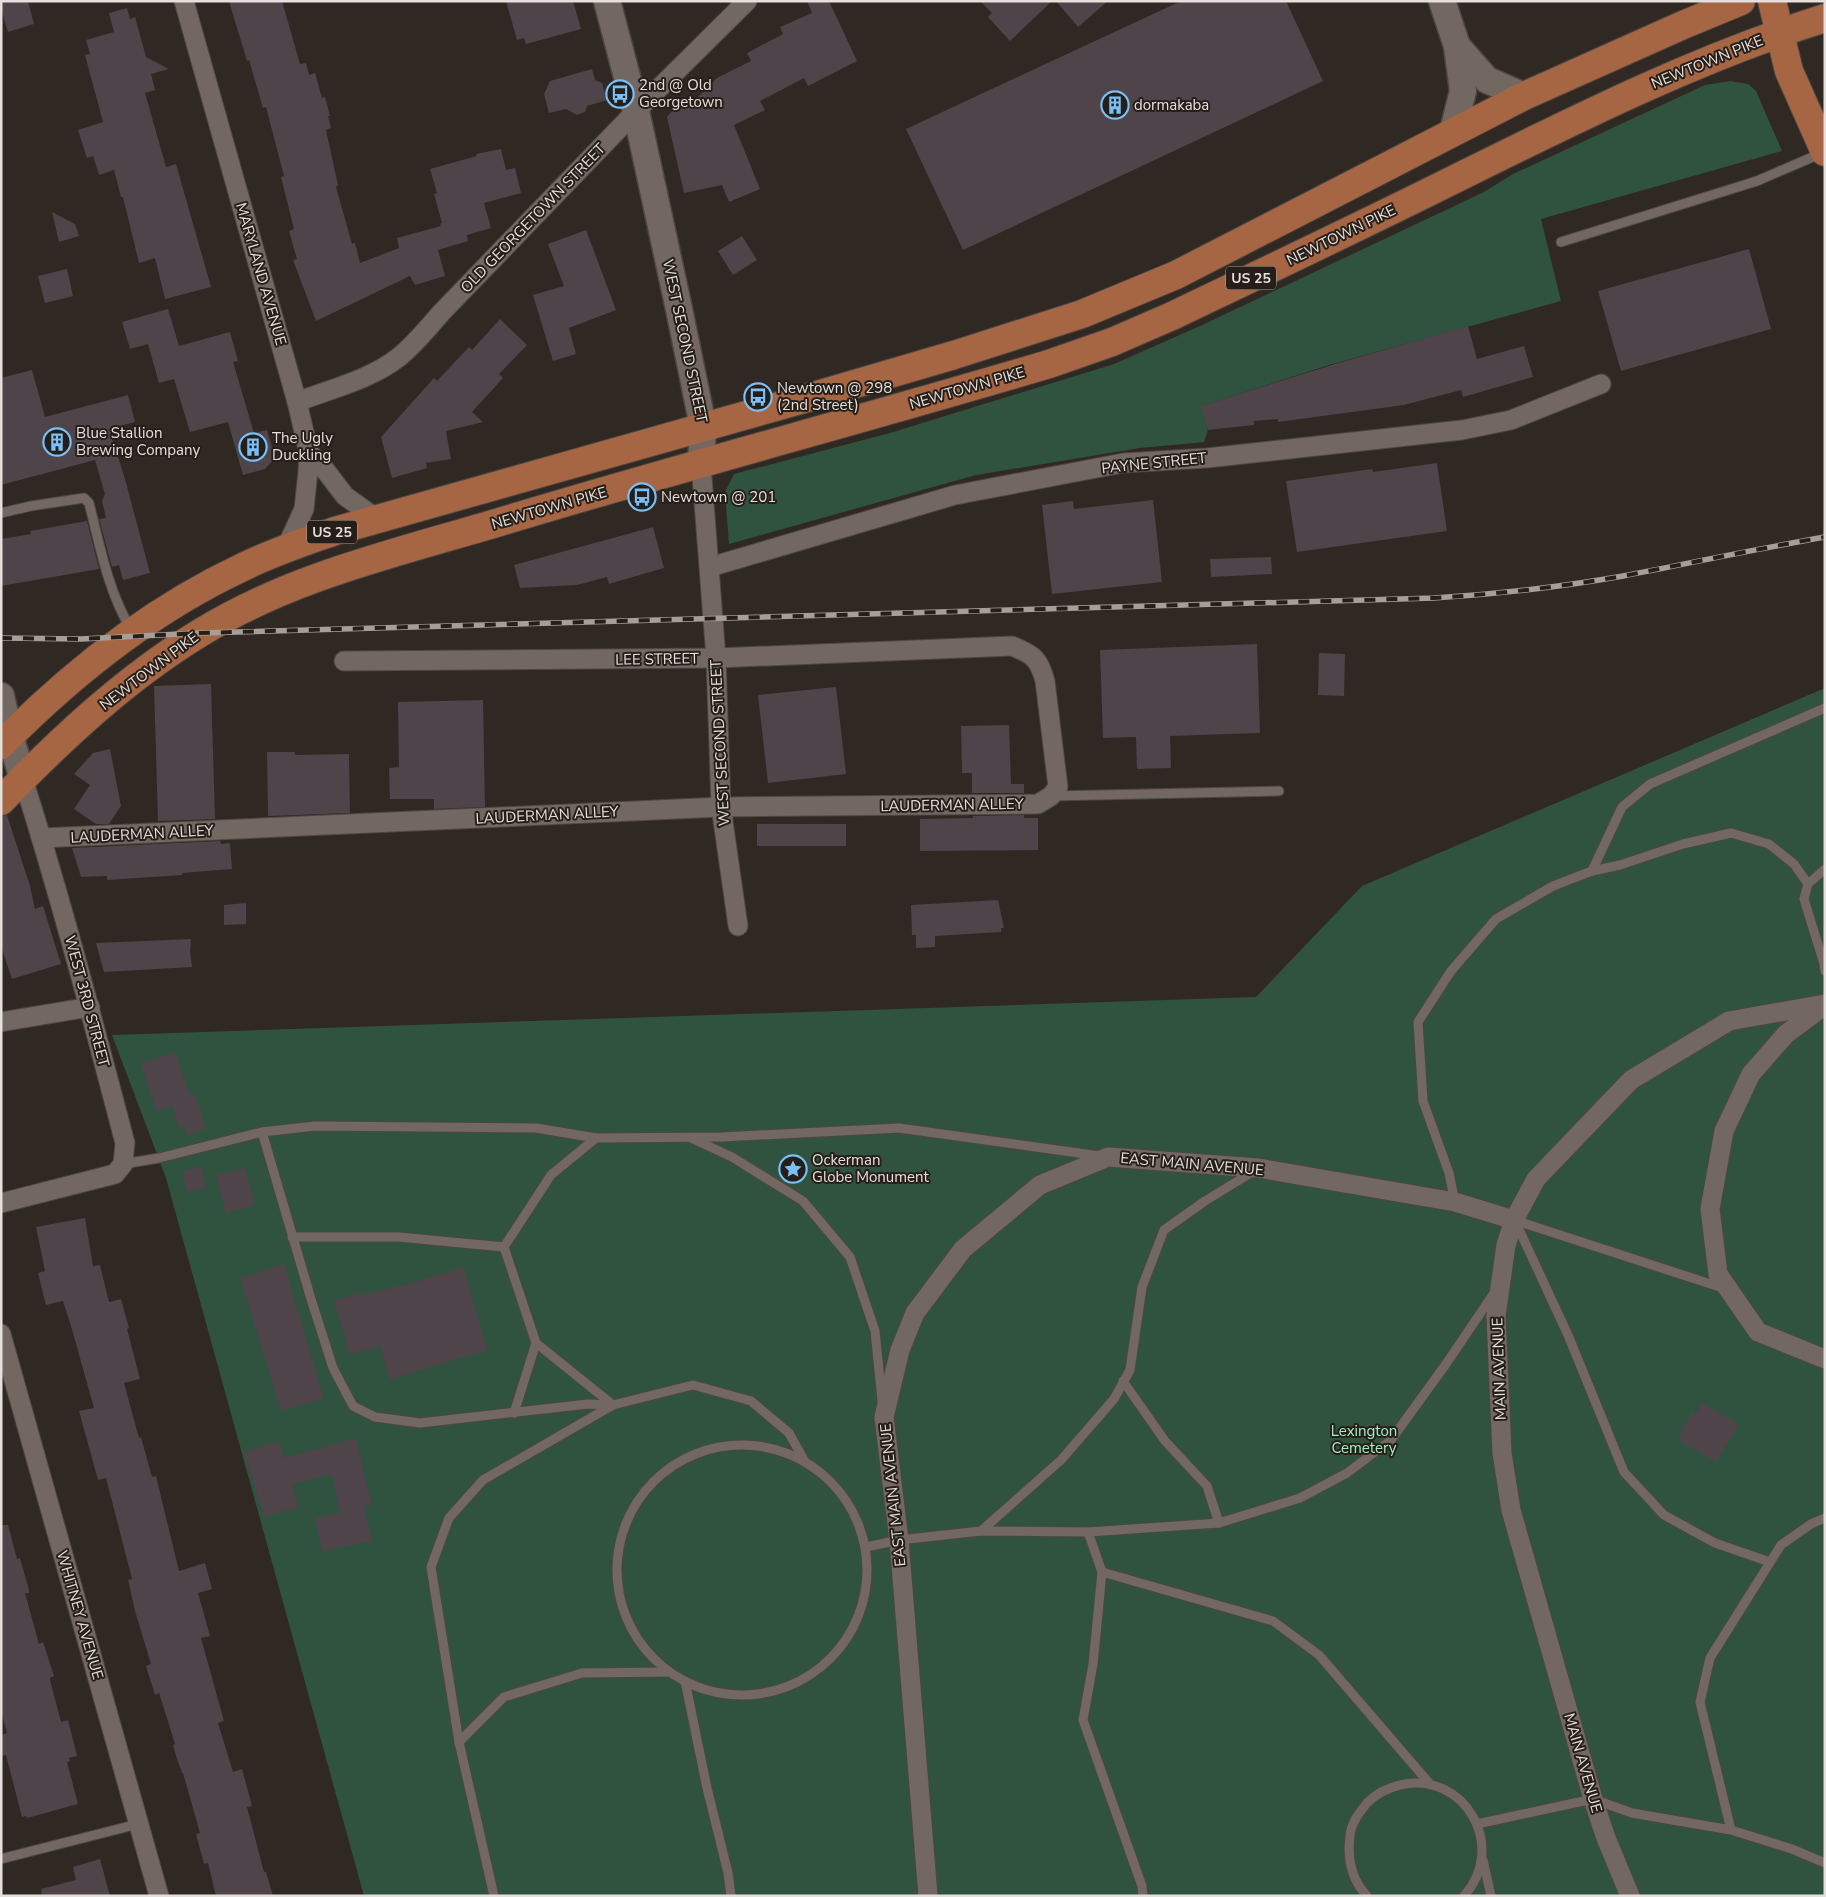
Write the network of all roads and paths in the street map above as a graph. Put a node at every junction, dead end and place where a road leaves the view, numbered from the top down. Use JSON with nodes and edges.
{"nodes":[{"id":1,"x":184,"y":1,"type":"edge"},
{"id":2,"x":607,"y":1,"type":"edge"},
{"id":3,"x":747,"y":1,"type":"edge"},
{"id":4,"x":1442,"y":1,"type":"edge"},
{"id":5,"x":1741,"y":1,"type":"edge"},
{"id":6,"x":1772,"y":1,"type":"edge"},
{"id":7,"x":1825,"y":18,"type":"edge"},
{"id":8,"x":1779,"y":33,"type":"junction"},
{"id":9,"x":1457,"y":46,"type":"junction"},
{"id":10,"x":1524,"y":96,"type":"junction"},
{"id":11,"x":636,"y":111,"type":"junction"},
{"id":12,"x":1454,"y":132,"type":"junction"},
{"id":13,"x":1825,"y":152,"type":"edge"},
{"id":14,"x":1561,"y":242,"type":"dead end"},
{"id":15,"x":1601,"y":384,"type":"dead end"},
{"id":16,"x":296,"y":402,"type":"junction"},
{"id":17,"x":703,"y":426,"type":"junction"},
{"id":18,"x":309,"y":453,"type":"junction"},
{"id":19,"x":701,"y":464,"type":"junction"},
{"id":20,"x":1,"y":513,"type":"edge"},
{"id":21,"x":377,"y":519,"type":"junction"},
{"id":22,"x":286,"y":548,"type":"junction"},
{"id":23,"x":710,"y":567,"type":"junction"},
{"id":24,"x":132,"y":632,"type":"junction"},
{"id":25,"x":716,"y":658,"type":"junction"},
{"id":26,"x":344,"y":662,"type":"dead end"},
{"id":27,"x":1,"y":696,"type":"edge"},
{"id":28,"x":1825,"y":708,"type":"edge"},
{"id":29,"x":5,"y":740,"type":"edge"},
{"id":30,"x":22,"y":779,"type":"junction"},
{"id":31,"x":1279,"y":791,"type":"dead end"},
{"id":32,"x":1051,"y":796,"type":"junction"},
{"id":33,"x":1,"y":801,"type":"edge"},
{"id":34,"x":721,"y":807,"type":"junction"},
{"id":35,"x":42,"y":838,"type":"junction"},
{"id":36,"x":1825,"y":869,"type":"edge"},
{"id":37,"x":1592,"y":871,"type":"junction"},
{"id":38,"x":1808,"y":884,"type":"junction"},
{"id":39,"x":738,"y":926,"type":"dead end"},
{"id":40,"x":1825,"y":971,"type":"edge"},
{"id":41,"x":1825,"y":1004,"type":"edge"},
{"id":42,"x":90,"y":1007,"type":"junction"},
{"id":43,"x":1,"y":1022,"type":"edge"},
{"id":44,"x":262,"y":1132,"type":"junction"},
{"id":45,"x":688,"y":1137,"type":"junction"},
{"id":46,"x":596,"y":1138,"type":"junction"},
{"id":47,"x":1108,"y":1157,"type":"junction"},
{"id":48,"x":123,"y":1164,"type":"junction"},
{"id":49,"x":1258,"y":1168,"type":"junction"},
{"id":50,"x":1455,"y":1202,"type":"junction"},
{"id":51,"x":1,"y":1203,"type":"edge"},
{"id":52,"x":1514,"y":1220,"type":"junction"},
{"id":53,"x":292,"y":1236,"type":"junction"},
{"id":54,"x":504,"y":1247,"type":"junction"},
{"id":55,"x":1500,"y":1283,"type":"junction"},
{"id":56,"x":1729,"y":1290,"type":"junction"},
{"id":57,"x":1,"y":1334,"type":"edge"},
{"id":58,"x":536,"y":1342,"type":"junction"},
{"id":59,"x":1825,"y":1359,"type":"edge"},
{"id":60,"x":1124,"y":1381,"type":"junction"},
{"id":61,"x":613,"y":1405,"type":"junction"},
{"id":62,"x":514,"y":1412,"type":"junction"},
{"id":63,"x":884,"y":1417,"type":"junction"},
{"id":64,"x":804,"y":1460,"type":"junction"},
{"id":65,"x":1825,"y":1518,"type":"edge"},
{"id":66,"x":1219,"y":1523,"type":"junction"},
{"id":67,"x":981,"y":1531,"type":"junction"},
{"id":68,"x":1088,"y":1532,"type":"junction"},
{"id":69,"x":898,"y":1540,"type":"junction"},
{"id":70,"x":866,"y":1547,"type":"junction"},
{"id":71,"x":1770,"y":1562,"type":"junction"},
{"id":72,"x":1102,"y":1572,"type":"junction"},
{"id":73,"x":669,"y":1672,"type":"junction"},
{"id":74,"x":685,"y":1681,"type":"junction"},
{"id":75,"x":459,"y":1742,"type":"junction"},
{"id":76,"x":1430,"y":1784,"type":"junction"},
{"id":77,"x":1593,"y":1799,"type":"junction"},
{"id":78,"x":138,"y":1824,"type":"junction"},
{"id":79,"x":1477,"y":1824,"type":"junction"},
{"id":80,"x":1730,"y":1830,"type":"junction"},
{"id":81,"x":1482,"y":1856,"type":"junction"},
{"id":82,"x":1,"y":1859,"type":"edge"},
{"id":83,"x":1825,"y":1863,"type":"edge"},
{"id":84,"x":159,"y":1896,"type":"edge"},
{"id":85,"x":494,"y":1896,"type":"edge"},
{"id":86,"x":731,"y":1896,"type":"edge"},
{"id":87,"x":928,"y":1896,"type":"edge"},
{"id":88,"x":1144,"y":1896,"type":"edge"},
{"id":89,"x":1367,"y":1896,"type":"edge"},
{"id":90,"x":1464,"y":1896,"type":"edge"},
{"id":91,"x":1492,"y":1896,"type":"edge"},
{"id":92,"x":1630,"y":1896,"type":"edge"}],
"edges":[{"from":1,"to":16,"type":"street","name":"MARYLAND AVENUE"},
{"from":2,"to":11,"type":"street","name":"WEST SECOND STREET"},
{"from":3,"to":11,"type":"street","name":"OLD GEORGETOWN STREET"},
{"from":4,"to":9,"type":"street"},
{"from":5,"to":10,"type":"main road","number":"US 25"},
{"from":6,"to":8,"type":"main road"},
{"from":7,"to":8,"type":"main road","name":"NEWTOWN PIKE"},
{"from":8,"to":13,"type":"main road"},
{"from":8,"to":19,"type":"main road","name":"NEWTOWN PIKE","number":"US 25"},
{"from":9,"to":10,"type":"street"},
{"from":9,"to":12,"type":"street"},
{"from":10,"to":12,"type":"main road","number":"US 25"},
{"from":11,"to":16,"type":"street","name":"OLD GEORGETOWN STREET"},
{"from":11,"to":17,"type":"street","name":"WEST SECOND STREET"},
{"from":12,"to":17,"type":"main road","number":"US 25"},
{"from":13,"to":14,"type":"lane"},
{"from":15,"to":23,"type":"street","name":"PAYNE STREET"},
{"from":16,"to":18,"type":"street","name":"MARYLAND AVENUE"},
{"from":17,"to":19,"type":"street","name":"WEST SECOND STREET"},
{"from":17,"to":21,"type":"main road","number":"US 25"},
{"from":18,"to":21,"type":"street"},
{"from":18,"to":22,"type":"street","name":"MARYLAND AVENUE"},
{"from":19,"to":23,"type":"street","name":"WEST SECOND STREET"},
{"from":19,"to":30,"type":"main road","name":"NEWTOWN PIKE","number":"US 25"},
{"from":20,"to":24,"type":"lane"},
{"from":21,"to":22,"type":"main road","number":"US 25"},
{"from":22,"to":24,"type":"main road","number":"US 25"},
{"from":23,"to":25,"type":"street","name":"WEST SECOND STREET"},
{"from":24,"to":29,"type":"main road","number":"US 25"},
{"from":25,"to":26,"type":"street","name":"LEE STREET"},
{"from":25,"to":32,"type":"street","name":"LEE STREET"},
{"from":25,"to":34,"type":"street","name":"WEST SECOND STREET"},
{"from":27,"to":29,"type":"street"},
{"from":28,"to":37,"type":"lane"},
{"from":29,"to":30,"type":"street"},
{"from":30,"to":33,"type":"main road","name":"NEWTOWN PIKE","number":"US 25"},
{"from":30,"to":35,"type":"street"},
{"from":31,"to":32,"type":"lane"},
{"from":32,"to":34,"type":"street","name":"LAUDERMAN ALLEY"},
{"from":34,"to":35,"type":"street","name":"LAUDERMAN ALLEY"},
{"from":34,"to":39,"type":"street","name":"WEST SECOND STREET"},
{"from":35,"to":42,"type":"street","name":"WEST 3RD STREET"},
{"from":36,"to":38,"type":"lane"},
{"from":37,"to":38,"type":"lane"},
{"from":37,"to":50,"type":"lane"},
{"from":38,"to":40,"type":"lane"},
{"from":41,"to":52,"type":"street","name":"MAIN AVENUE"},
{"from":41,"to":56,"type":"street"},
{"from":42,"to":43,"type":"street"},
{"from":42,"to":48,"type":"street","name":"WEST 3RD STREET"},
{"from":44,"to":46,"type":"lane"},
{"from":44,"to":48,"type":"lane"},
{"from":44,"to":53,"type":"lane"},
{"from":45,"to":46,"type":"lane"},
{"from":45,"to":47,"type":"lane"},
{"from":45,"to":63,"type":"lane"},
{"from":46,"to":54,"type":"lane"},
{"from":47,"to":49,"type":"street","name":"EAST MAIN AVENUE"},
{"from":47,"to":63,"type":"street","name":"EAST MAIN AVENUE"},
{"from":48,"to":51,"type":"street"},
{"from":49,"to":50,"type":"street","name":"EAST MAIN AVENUE"},
{"from":49,"to":60,"type":"lane"},
{"from":50,"to":52,"type":"street","name":"EAST MAIN AVENUE"},
{"from":52,"to":55,"type":"street","name":"MAIN AVENUE"},
{"from":52,"to":56,"type":"lane"},
{"from":52,"to":71,"type":"lane"},
{"from":53,"to":54,"type":"lane"},
{"from":53,"to":62,"type":"lane"},
{"from":54,"to":58,"type":"lane"},
{"from":55,"to":66,"type":"lane"},
{"from":55,"to":77,"type":"street","name":"MAIN AVENUE"},
{"from":56,"to":59,"type":"street"},
{"from":57,"to":78,"type":"street","name":"WHITNEY AVENUE"},
{"from":58,"to":61,"type":"lane"},
{"from":58,"to":62,"type":"lane"},
{"from":60,"to":66,"type":"lane"},
{"from":60,"to":67,"type":"lane"},
{"from":61,"to":62,"type":"lane"},
{"from":61,"to":64,"type":"lane"},
{"from":61,"to":75,"type":"lane"},
{"from":63,"to":69,"type":"street","name":"EAST MAIN AVENUE"},
{"from":64,"to":70,"type":"lane"},
{"from":64,"to":73,"type":"lane"},
{"from":65,"to":71,"type":"lane"},
{"from":66,"to":68,"type":"lane"},
{"from":67,"to":68,"type":"lane"},
{"from":67,"to":69,"type":"lane"},
{"from":68,"to":72,"type":"lane"},
{"from":69,"to":70,"type":"lane"},
{"from":69,"to":87,"type":"street","name":"EAST MAIN AVENUE"},
{"from":70,"to":74,"type":"lane"},
{"from":71,"to":80,"type":"lane"},
{"from":72,"to":76,"type":"lane"},
{"from":72,"to":88,"type":"lane"},
{"from":73,"to":74,"type":"lane"},
{"from":73,"to":75,"type":"lane"},
{"from":74,"to":86,"type":"lane"},
{"from":75,"to":85,"type":"lane"},
{"from":76,"to":79,"type":"lane"},
{"from":76,"to":89,"type":"lane"},
{"from":77,"to":79,"type":"lane"},
{"from":77,"to":80,"type":"lane"},
{"from":77,"to":92,"type":"street","name":"MAIN AVENUE"},
{"from":78,"to":82,"type":"lane"},
{"from":78,"to":84,"type":"street","name":"WHITNEY AVENUE"},
{"from":79,"to":81,"type":"lane"},
{"from":80,"to":83,"type":"lane"},
{"from":81,"to":90,"type":"lane"},
{"from":81,"to":91,"type":"lane"}]}
